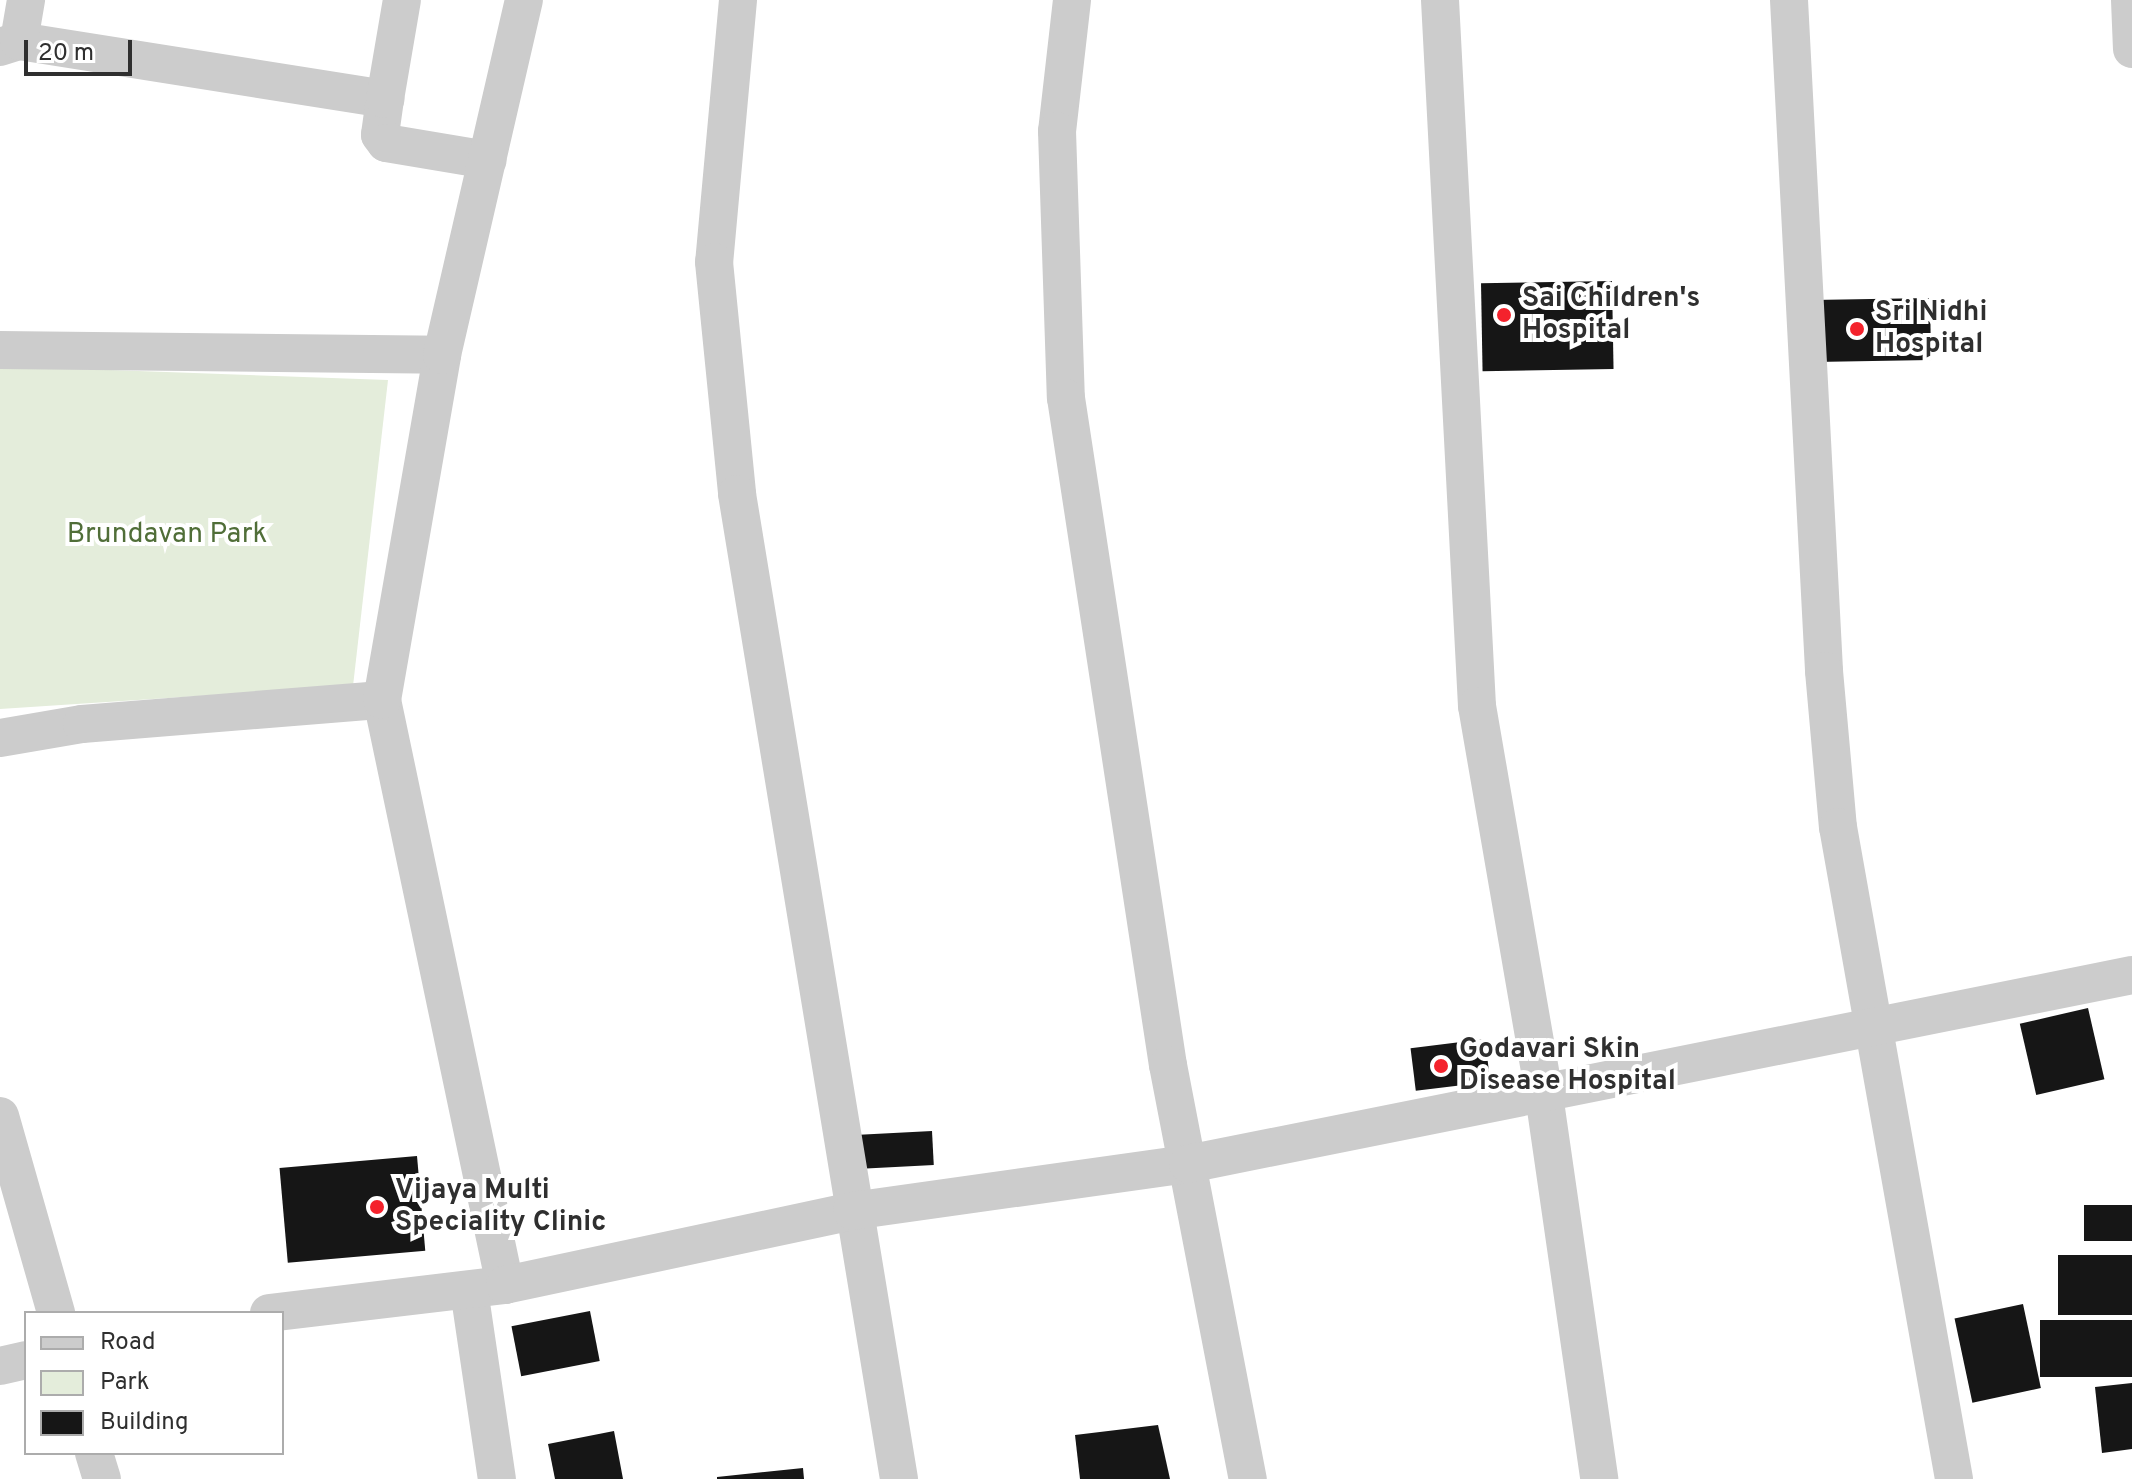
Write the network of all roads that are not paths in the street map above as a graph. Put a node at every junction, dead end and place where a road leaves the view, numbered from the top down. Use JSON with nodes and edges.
{"nodes":[{"id":1,"x":26,"y":0,"type":"edge"},
{"id":2,"x":402,"y":0,"type":"edge"},
{"id":3,"x":524,"y":0,"type":"edge"},
{"id":4,"x":738,"y":0,"type":"edge"},
{"id":5,"x":1072,"y":0,"type":"edge"},
{"id":6,"x":1440,"y":0,"type":"edge"},
{"id":7,"x":1789,"y":0,"type":"edge"},
{"id":8,"x":2130,"y":0,"type":"edge"},
{"id":9,"x":10,"y":44,"type":"edge"},
{"id":10,"x":2132,"y":49,"type":"edge"},
{"id":11,"x":385,"y":99,"type":"junction"},
{"id":12,"x":488,"y":160,"type":"junction"},
{"id":13,"x":0,"y":350,"type":"edge"},
{"id":14,"x":442,"y":355,"type":"junction"},
{"id":15,"x":382,"y":700,"type":"junction"},
{"id":16,"x":0,"y":738,"type":"edge"},
{"id":17,"x":2132,"y":975,"type":"edge"},
{"id":18,"x":1875,"y":1030,"type":"junction"},
{"id":19,"x":1544,"y":1095,"type":"junction"},
{"id":20,"x":0,"y":1116,"type":"edge"},
{"id":21,"x":1188,"y":1164,"type":"junction"},
{"id":22,"x":852,"y":1211,"type":"junction"},
{"id":23,"x":487,"y":1288,"type":"junction"},
{"id":24,"x":55,"y":1311,"type":"edge"},
{"id":25,"x":284,"y":1311,"type":"edge"},
{"id":26,"x":24,"y":1360,"type":"edge"},
{"id":27,"x":0,"y":1366,"type":"edge"},
{"id":28,"x":95,"y":1455,"type":"edge"},
{"id":29,"x":102,"y":1479,"type":"edge"},
{"id":30,"x":497,"y":1479,"type":"edge"},
{"id":31,"x":899,"y":1479,"type":"edge"},
{"id":32,"x":1248,"y":1479,"type":"edge"},
{"id":33,"x":1599,"y":1479,"type":"edge"},
{"id":34,"x":1954,"y":1479,"type":"edge"}],
"edges":[{"from":1,"to":9,"type":"street"},
{"from":2,"to":11,"type":"street"},
{"from":3,"to":12,"type":"street"},
{"from":4,"to":22,"type":"street"},
{"from":5,"to":21,"type":"street"},
{"from":6,"to":19,"type":"street"},
{"from":7,"to":18,"type":"street"},
{"from":8,"to":10,"type":"street"},
{"from":9,"to":11,"type":"street"},
{"from":11,"to":12,"type":"street"},
{"from":12,"to":14,"type":"street"},
{"from":13,"to":14,"type":"street"},
{"from":14,"to":15,"type":"street"},
{"from":15,"to":16,"type":"street"},
{"from":15,"to":23,"type":"street"},
{"from":17,"to":18,"type":"street"},
{"from":18,"to":19,"type":"street"},
{"from":18,"to":34,"type":"street"},
{"from":19,"to":21,"type":"street"},
{"from":19,"to":33,"type":"street"},
{"from":20,"to":24,"type":"street"},
{"from":21,"to":22,"type":"street"},
{"from":21,"to":32,"type":"street"},
{"from":22,"to":23,"type":"street"},
{"from":22,"to":31,"type":"street"},
{"from":23,"to":25,"type":"street"},
{"from":23,"to":30,"type":"street"},
{"from":26,"to":27,"type":"street"},
{"from":28,"to":29,"type":"street"}]}
